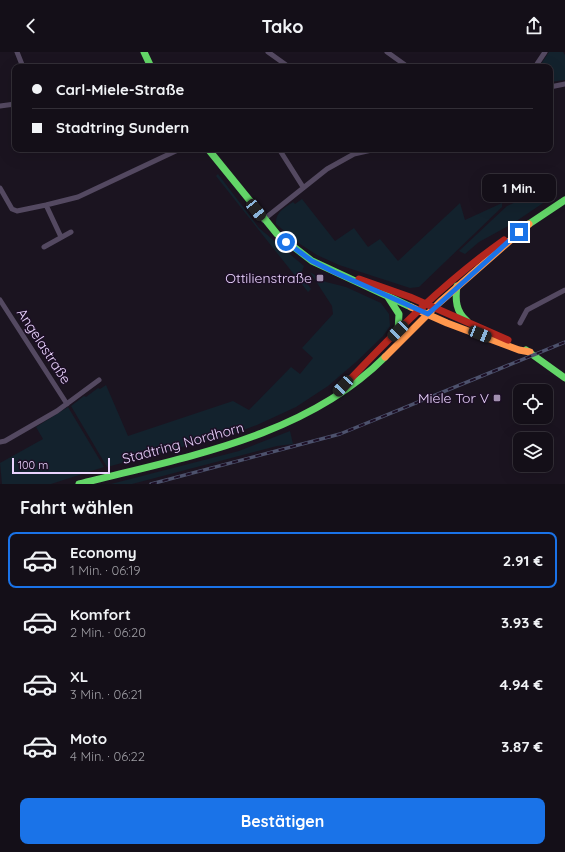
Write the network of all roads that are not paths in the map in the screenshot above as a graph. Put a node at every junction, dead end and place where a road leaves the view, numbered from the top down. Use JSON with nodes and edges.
{"nodes":[{"id":1,"x":17,"y":52,"type":"edge"},
{"id":2,"x":144,"y":52,"type":"edge"},
{"id":3,"x":268,"y":52,"type":"edge"},
{"id":4,"x":387,"y":52,"type":"edge"},
{"id":5,"x":545,"y":52,"type":"edge"},
{"id":6,"x":22,"y":64,"type":"edge"},
{"id":7,"x":150,"y":64,"type":"edge"},
{"id":8,"x":284,"y":64,"type":"edge"},
{"id":9,"x":404,"y":64,"type":"edge"},
{"id":10,"x":537,"y":64,"type":"edge"},
{"id":11,"x":565,"y":84,"type":"edge"},
{"id":12,"x":553,"y":86,"type":"edge"},
{"id":13,"x":12,"y":104,"type":"edge"},
{"id":14,"x":0,"y":106,"type":"edge"},
{"id":15,"x":174,"y":152,"type":"edge"},
{"id":16,"x":210,"y":152,"type":"edge"},
{"id":17,"x":281,"y":152,"type":"edge"},
{"id":18,"x":353,"y":152,"type":"edge"},
{"id":19,"x":303,"y":187,"type":"junction"},
{"id":20,"x":1,"y":192,"type":"edge"},
{"id":21,"x":565,"y":200,"type":"edge"},
{"id":22,"x":46,"y":205,"type":"junction"},
{"id":23,"x":263,"y":220,"type":"junction"},
{"id":24,"x":529,"y":224,"type":"junction"},
{"id":25,"x":71,"y":232,"type":"dead end"},
{"id":26,"x":61,"y":237,"type":"junction"},
{"id":27,"x":44,"y":247,"type":"dead end"},
{"id":28,"x":334,"y":272,"type":"junction"},
{"id":29,"x":457,"y":286,"type":"junction"},
{"id":30,"x":565,"y":290,"type":"edge"},
{"id":31,"x":387,"y":296,"type":"junction"},
{"id":32,"x":0,"y":300,"type":"edge"},
{"id":33,"x":426,"y":304,"type":"junction"},
{"id":34,"x":434,"y":308,"type":"junction"},
{"id":35,"x":420,"y":311,"type":"junction"},
{"id":36,"x":428,"y":314,"type":"junction"},
{"id":37,"x":520,"y":323,"type":"dead end"},
{"id":38,"x":474,"y":325,"type":"junction"},
{"id":39,"x":398,"y":331,"type":"junction"},
{"id":40,"x":530,"y":352,"type":"junction"},
{"id":41,"x":565,"y":378,"type":"edge"},
{"id":42,"x":99,"y":380,"type":"dead end"},
{"id":43,"x":334,"y":396,"type":"junction"},
{"id":44,"x":67,"y":404,"type":"junction"},
{"id":45,"x":0,"y":442,"type":"edge"},
{"id":46,"x":80,"y":484,"type":"edge"}],
"edges":[{"from":1,"to":6,"type":"street"},
{"from":2,"to":7,"type":"main road"},
{"from":3,"to":8,"type":"street"},
{"from":4,"to":9,"type":"street"},
{"from":5,"to":10,"type":"street"},
{"from":11,"to":12,"type":"street"},
{"from":13,"to":14,"type":"street"},
{"from":15,"to":22,"type":"street"},
{"from":16,"to":23,"type":"main road"},
{"from":17,"to":19,"type":"street"},
{"from":18,"to":19,"type":"street"},
{"from":19,"to":23,"type":"street"},
{"from":20,"to":22,"type":"street"},
{"from":21,"to":24,"type":"main road"},
{"from":22,"to":26,"type":"street"},
{"from":23,"to":28,"type":"main road"},
{"from":24,"to":29,"type":"main road","name":"Stadtring Nordhorn"},
{"from":24,"to":33,"type":"main road","name":"Stadtring Nordhorn"},
{"from":25,"to":26,"type":"street"},
{"from":26,"to":27,"type":"street"},
{"from":28,"to":31,"type":"main road"},
{"from":28,"to":33,"type":"main road"},
{"from":29,"to":34,"type":"main road","name":"Stadtring Nordhorn"},
{"from":29,"to":38,"type":"main road"},
{"from":30,"to":37,"type":"street"},
{"from":31,"to":35,"type":"main road"},
{"from":31,"to":39,"type":"main road"},
{"from":32,"to":44,"type":"street","name":"Angelastraße"},
{"from":33,"to":34,"type":"main road"},
{"from":33,"to":35,"type":"main road","name":"Stadtring Nordhorn"},
{"from":34,"to":36,"type":"main road","name":"Stadtring Nordhorn"},
{"from":34,"to":38,"type":"main road"},
{"from":35,"to":36,"type":"main road"},
{"from":35,"to":39,"type":"main road","name":"Stadtring Nordhorn"},
{"from":36,"to":40,"type":"main road"},
{"from":36,"to":43,"type":"main road","name":"Stadtring Nordhorn"},
{"from":38,"to":40,"type":"main road"},
{"from":39,"to":43,"type":"main road","name":"Stadtring Nordhorn"},
{"from":40,"to":41,"type":"main road"},
{"from":42,"to":44,"type":"street"},
{"from":43,"to":46,"type":"main road","name":"Stadtring Nordhorn"},
{"from":44,"to":45,"type":"street"}]}
